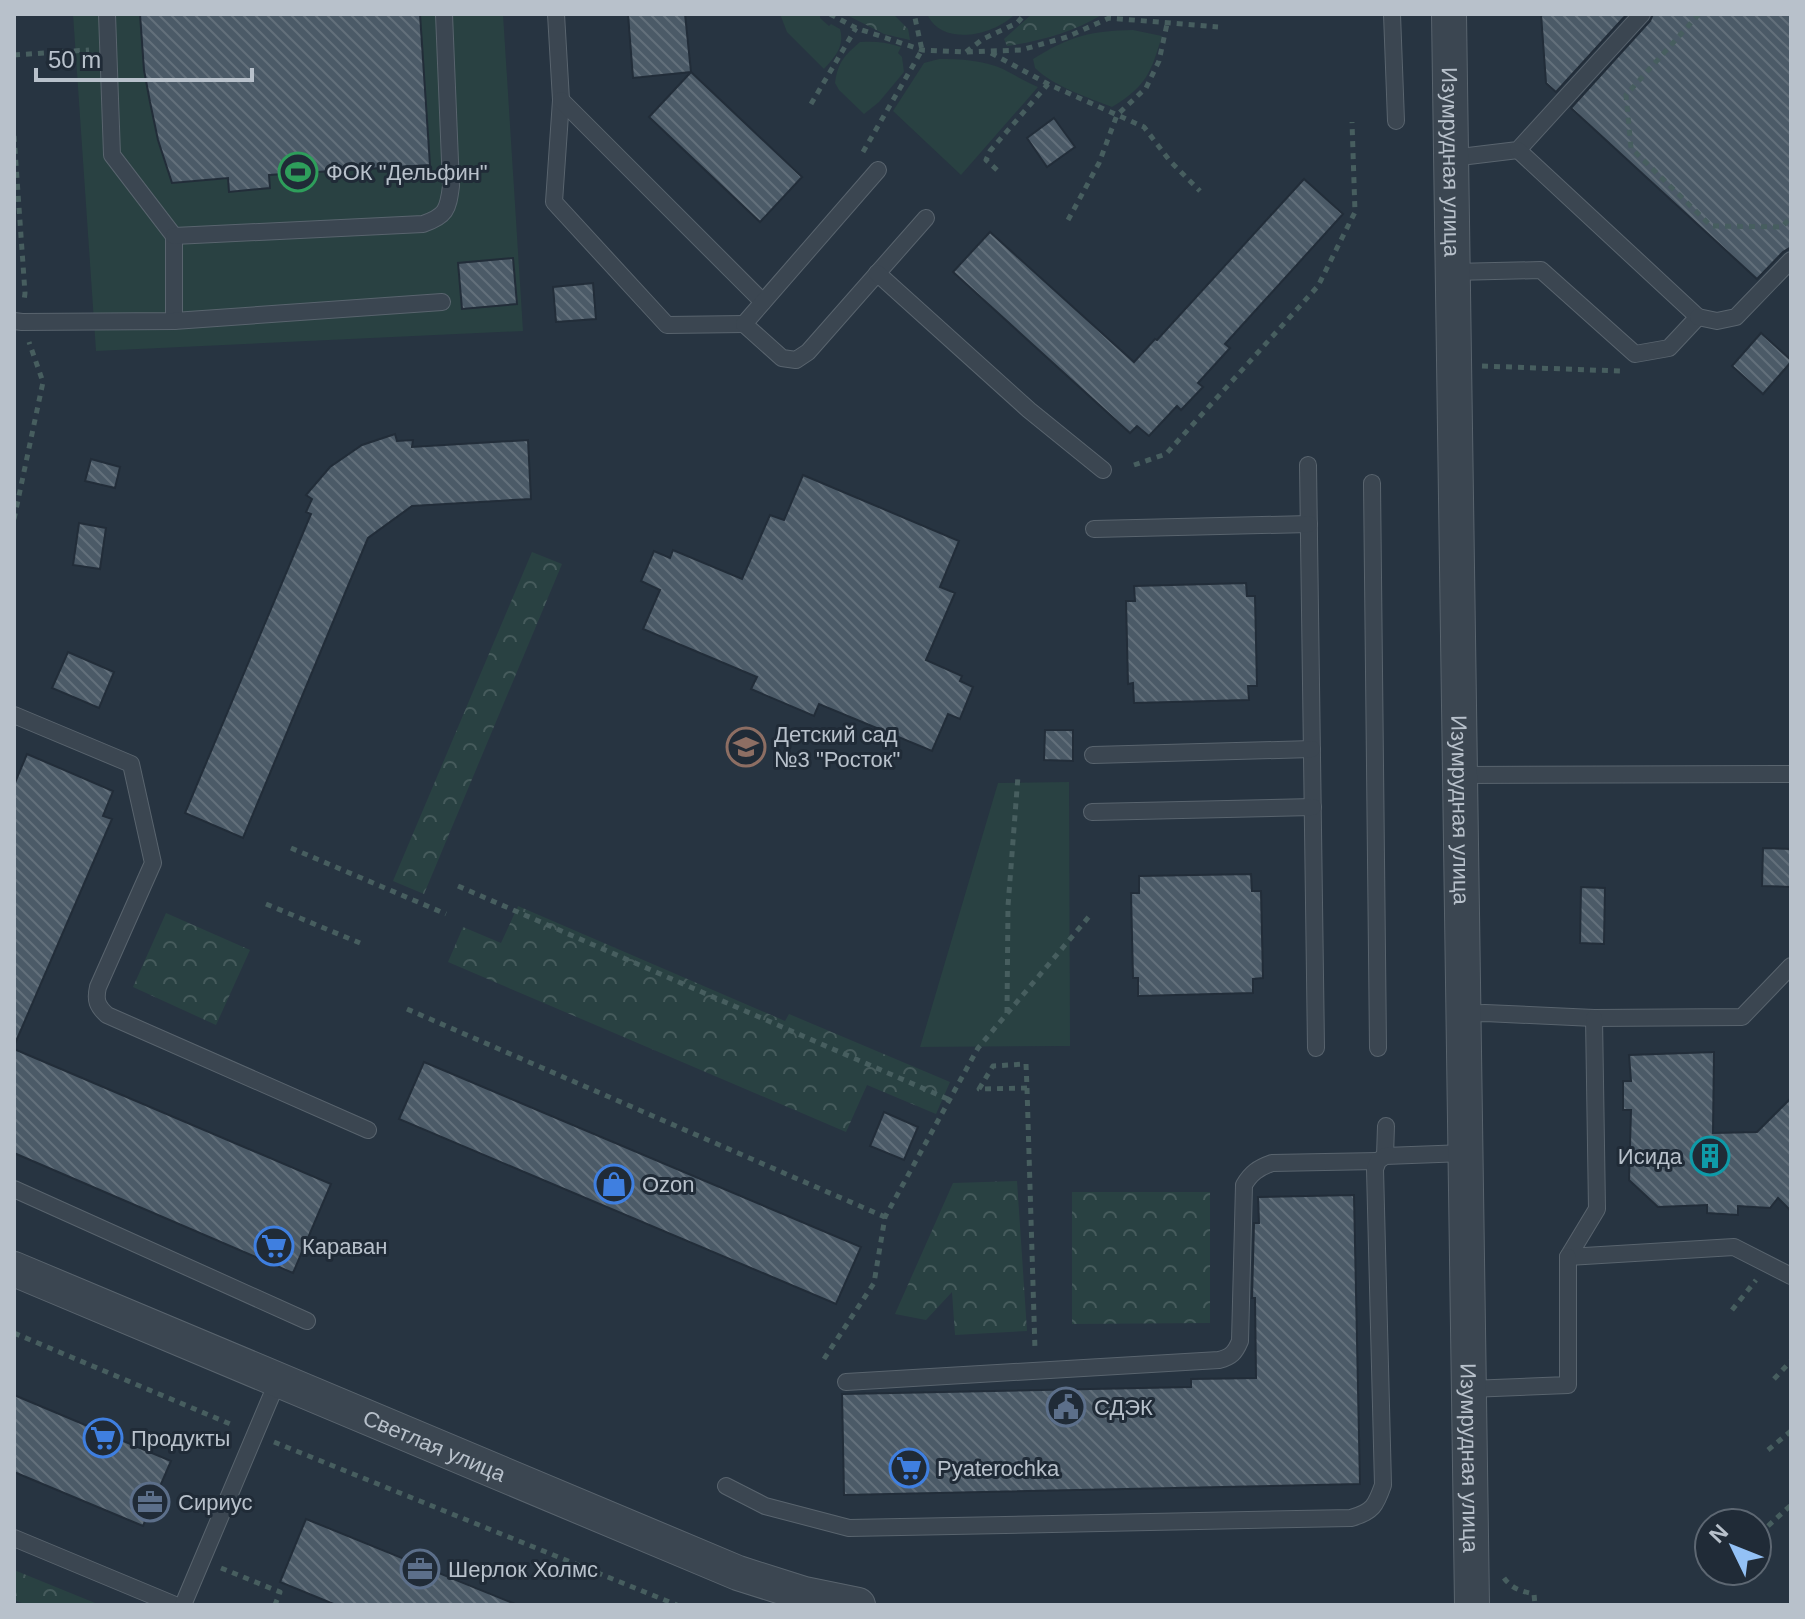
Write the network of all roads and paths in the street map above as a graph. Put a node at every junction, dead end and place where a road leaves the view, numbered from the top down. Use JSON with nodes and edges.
{"nodes":[{"id":1,"x":107,"y":14,"type":"edge"},
{"id":2,"x":444,"y":14,"type":"edge"},
{"id":3,"x":556,"y":14,"type":"edge"},
{"id":4,"x":830,"y":14,"type":"edge"},
{"id":5,"x":1025,"y":14,"type":"edge"},
{"id":6,"x":1392,"y":14,"type":"edge"},
{"id":7,"x":1449,"y":14,"type":"edge"},
{"id":8,"x":1642,"y":14,"type":"edge"},
{"id":9,"x":1699,"y":14,"type":"edge"},
{"id":10,"x":915,"y":15,"type":"edge"},
{"id":11,"x":1167,"y":24,"type":"junction"},
{"id":12,"x":1218,"y":27,"type":"dead end"},
{"id":13,"x":856,"y":28,"type":"junction"},
{"id":14,"x":108,"y":49,"type":"junction"},
{"id":15,"x":922,"y":50,"type":"junction"},
{"id":16,"x":965,"y":52,"type":"junction"},
{"id":17,"x":990,"y":52,"type":"junction"},
{"id":18,"x":14,"y":55,"type":"edge"},
{"id":19,"x":1048,"y":84,"type":"junction"},
{"id":20,"x":561,"y":100,"type":"junction"},
{"id":21,"x":811,"y":104,"type":"dead end"},
{"id":22,"x":1117,"y":115,"type":"junction"},
{"id":23,"x":1396,"y":121,"type":"dead end"},
{"id":24,"x":1352,"y":122,"type":"dead end"},
{"id":25,"x":1518,"y":150,"type":"junction"},
{"id":26,"x":862,"y":154,"type":"dead end"},
{"id":27,"x":1452,"y":158,"type":"junction"},
{"id":28,"x":878,"y":170,"type":"dead end"},
{"id":29,"x":997,"y":170,"type":"dead end"},
{"id":30,"x":1200,"y":191,"type":"dead end"},
{"id":31,"x":1791,"y":217,"type":"edge"},
{"id":32,"x":926,"y":218,"type":"dead end"},
{"id":33,"x":1068,"y":220,"type":"dead end"},
{"id":34,"x":174,"y":236,"type":"junction"},
{"id":35,"x":1791,"y":260,"type":"edge"},
{"id":36,"x":1453,"y":272,"type":"junction"},
{"id":37,"x":877,"y":273,"type":"junction"},
{"id":38,"x":442,"y":302,"type":"dead end"},
{"id":39,"x":763,"y":302,"type":"junction"},
{"id":40,"x":1698,"y":317,"type":"junction"},
{"id":41,"x":14,"y":321,"type":"edge"},
{"id":42,"x":174,"y":321,"type":"junction"},
{"id":43,"x":744,"y":324,"type":"junction"},
{"id":44,"x":1635,"y":354,"type":"junction"},
{"id":45,"x":1477,"y":366,"type":"dead end"},
{"id":46,"x":1134,"y":465,"type":"dead end"},
{"id":47,"x":1308,"y":465,"type":"dead end"},
{"id":48,"x":1103,"y":470,"type":"dead end"},
{"id":49,"x":1372,"y":483,"type":"dead end"},
{"id":50,"x":1309,"y":524,"type":"junction"},
{"id":51,"x":1094,"y":529,"type":"dead end"},
{"id":52,"x":14,"y":715,"type":"edge"},
{"id":53,"x":1312,"y":749,"type":"junction"},
{"id":54,"x":1093,"y":755,"type":"dead end"},
{"id":55,"x":1791,"y":774,"type":"edge"},
{"id":56,"x":1460,"y":775,"type":"junction"},
{"id":57,"x":1018,"y":776,"type":"dead end"},
{"id":58,"x":1313,"y":807,"type":"junction"},
{"id":59,"x":1092,"y":812,"type":"dead end"},
{"id":60,"x":291,"y":848,"type":"dead end"},
{"id":61,"x":458,"y":886,"type":"dead end"},
{"id":62,"x":266,"y":904,"type":"dead end"},
{"id":63,"x":1092,"y":913,"type":"dead end"},
{"id":64,"x":446,"y":914,"type":"dead end"},
{"id":65,"x":360,"y":943,"type":"dead end"},
{"id":66,"x":1791,"y":966,"type":"edge"},
{"id":67,"x":407,"y":1009,"type":"dead end"},
{"id":68,"x":1007,"y":1014,"type":"junction"},
{"id":69,"x":1463,"y":1014,"type":"junction"},
{"id":70,"x":1594,"y":1018,"type":"junction"},
{"id":71,"x":1316,"y":1048,"type":"dead end"},
{"id":72,"x":1378,"y":1048,"type":"dead end"},
{"id":73,"x":1027,"y":1088,"type":"junction"},
{"id":74,"x":950,"y":1100,"type":"junction"},
{"id":75,"x":1386,"y":1126,"type":"dead end"},
{"id":76,"x":368,"y":1130,"type":"dead end"},
{"id":77,"x":1465,"y":1153,"type":"junction"},
{"id":78,"x":1382,"y":1159,"type":"junction"},
{"id":79,"x":14,"y":1189,"type":"edge"},
{"id":80,"x":885,"y":1217,"type":"junction"},
{"id":81,"x":1568,"y":1257,"type":"junction"},
{"id":82,"x":14,"y":1269,"type":"edge"},
{"id":83,"x":1762,"y":1273,"type":"dead end"},
{"id":84,"x":1791,"y":1276,"type":"edge"},
{"id":85,"x":1732,"y":1310,"type":"dead end"},
{"id":86,"x":307,"y":1321,"type":"dead end"},
{"id":87,"x":14,"y":1333,"type":"edge"},
{"id":88,"x":1035,"y":1347,"type":"dead end"},
{"id":89,"x":824,"y":1359,"type":"dead end"},
{"id":90,"x":1791,"y":1361,"type":"edge"},
{"id":91,"x":1774,"y":1379,"type":"dead end"},
{"id":92,"x":278,"y":1380,"type":"junction"},
{"id":93,"x":846,"y":1382,"type":"dead end"},
{"id":94,"x":1469,"y":1389,"type":"junction"},
{"id":95,"x":1791,"y":1431,"type":"edge"},
{"id":96,"x":255,"y":1434,"type":"junction"},
{"id":97,"x":1768,"y":1450,"type":"dead end"},
{"id":98,"x":726,"y":1486,"type":"dead end"},
{"id":99,"x":1791,"y":1505,"type":"edge"},
{"id":100,"x":1773,"y":1521,"type":"edge"},
{"id":101,"x":14,"y":1538,"type":"edge"},
{"id":102,"x":202,"y":1560,"type":"junction"},
{"id":103,"x":175,"y":1605,"type":"edge"},
{"id":104,"x":183,"y":1605,"type":"edge"},
{"id":105,"x":275,"y":1605,"type":"edge"},
{"id":106,"x":677,"y":1605,"type":"edge"},
{"id":107,"x":851,"y":1605,"type":"edge"},
{"id":108,"x":1472,"y":1605,"type":"edge"}],
"edges":[{"from":1,"to":14,"type":"lane"},
{"from":2,"to":34,"type":"lane"},
{"from":3,"to":20,"type":"lane"},
{"from":4,"to":13,"type":"path"},
{"from":5,"to":16,"type":"path"},
{"from":6,"to":23,"type":"lane"},
{"from":7,"to":27,"type":"street","name":"Изумрудная улица"},
{"from":8,"to":25,"type":"lane"},
{"from":9,"to":31,"type":"path"},
{"from":10,"to":15,"type":"path"},
{"from":11,"to":12,"type":"path"},
{"from":11,"to":17,"type":"path"},
{"from":11,"to":22,"type":"path"},
{"from":13,"to":15,"type":"path"},
{"from":13,"to":21,"type":"path"},
{"from":14,"to":18,"type":"path"},
{"from":14,"to":34,"type":"lane"},
{"from":15,"to":16,"type":"path"},
{"from":15,"to":26,"type":"path"},
{"from":16,"to":17,"type":"path"},
{"from":17,"to":19,"type":"path"},
{"from":19,"to":22,"type":"path"},
{"from":19,"to":29,"type":"path"},
{"from":20,"to":39,"type":"lane"},
{"from":20,"to":43,"type":"lane"},
{"from":22,"to":30,"type":"path"},
{"from":22,"to":33,"type":"path"},
{"from":24,"to":46,"type":"path"},
{"from":25,"to":27,"type":"lane"},
{"from":25,"to":40,"type":"lane"},
{"from":27,"to":36,"type":"street","name":"Изумрудная улица"},
{"from":28,"to":39,"type":"lane"},
{"from":32,"to":37,"type":"lane"},
{"from":34,"to":42,"type":"lane"},
{"from":35,"to":40,"type":"lane"},
{"from":36,"to":44,"type":"lane"},
{"from":36,"to":56,"type":"street","name":"Изумрудная улица"},
{"from":37,"to":43,"type":"lane"},
{"from":37,"to":48,"type":"lane"},
{"from":38,"to":42,"type":"lane"},
{"from":39,"to":43,"type":"lane"},
{"from":40,"to":44,"type":"lane"},
{"from":41,"to":42,"type":"lane"},
{"from":44,"to":45,"type":"path"},
{"from":47,"to":50,"type":"lane"},
{"from":49,"to":72,"type":"lane"},
{"from":50,"to":51,"type":"lane"},
{"from":50,"to":53,"type":"lane"},
{"from":52,"to":76,"type":"lane"},
{"from":53,"to":54,"type":"lane"},
{"from":53,"to":58,"type":"lane"},
{"from":55,"to":56,"type":"lane"},
{"from":56,"to":69,"type":"street","name":"Изумрудная улица"},
{"from":57,"to":68,"type":"path"},
{"from":58,"to":59,"type":"lane"},
{"from":58,"to":71,"type":"lane"},
{"from":60,"to":64,"type":"path"},
{"from":61,"to":74,"type":"path"},
{"from":62,"to":65,"type":"path"},
{"from":63,"to":68,"type":"path"},
{"from":66,"to":70,"type":"lane"},
{"from":67,"to":80,"type":"path"},
{"from":68,"to":74,"type":"path"},
{"from":69,"to":70,"type":"lane"},
{"from":69,"to":77,"type":"street","name":"Изумрудная улица"},
{"from":70,"to":81,"type":"lane"},
{"from":73,"to":73,"type":"path"},
{"from":73,"to":88,"type":"path"},
{"from":74,"to":80,"type":"path"},
{"from":75,"to":78,"type":"lane"},
{"from":77,"to":78,"type":"lane"},
{"from":77,"to":94,"type":"street","name":"Изумрудная улица"},
{"from":78,"to":93,"type":"lane"},
{"from":78,"to":98,"type":"lane"},
{"from":79,"to":86,"type":"lane"},
{"from":80,"to":89,"type":"path"},
{"from":81,"to":84,"type":"lane"},
{"from":81,"to":94,"type":"lane"},
{"from":82,"to":92,"type":"street","name":"Светлая улица"},
{"from":83,"to":85,"type":"path"},
{"from":87,"to":96,"type":"path"},
{"from":90,"to":91,"type":"path"},
{"from":92,"to":96,"type":"lane"},
{"from":92,"to":107,"type":"street","name":"Светлая улица"},
{"from":94,"to":108,"type":"street","name":"Изумрудная улица"},
{"from":95,"to":97,"type":"path"},
{"from":96,"to":102,"type":"lane"},
{"from":96,"to":106,"type":"path"},
{"from":99,"to":100,"type":"path"},
{"from":101,"to":103,"type":"lane"},
{"from":102,"to":104,"type":"lane"},
{"from":102,"to":105,"type":"path"}]}
